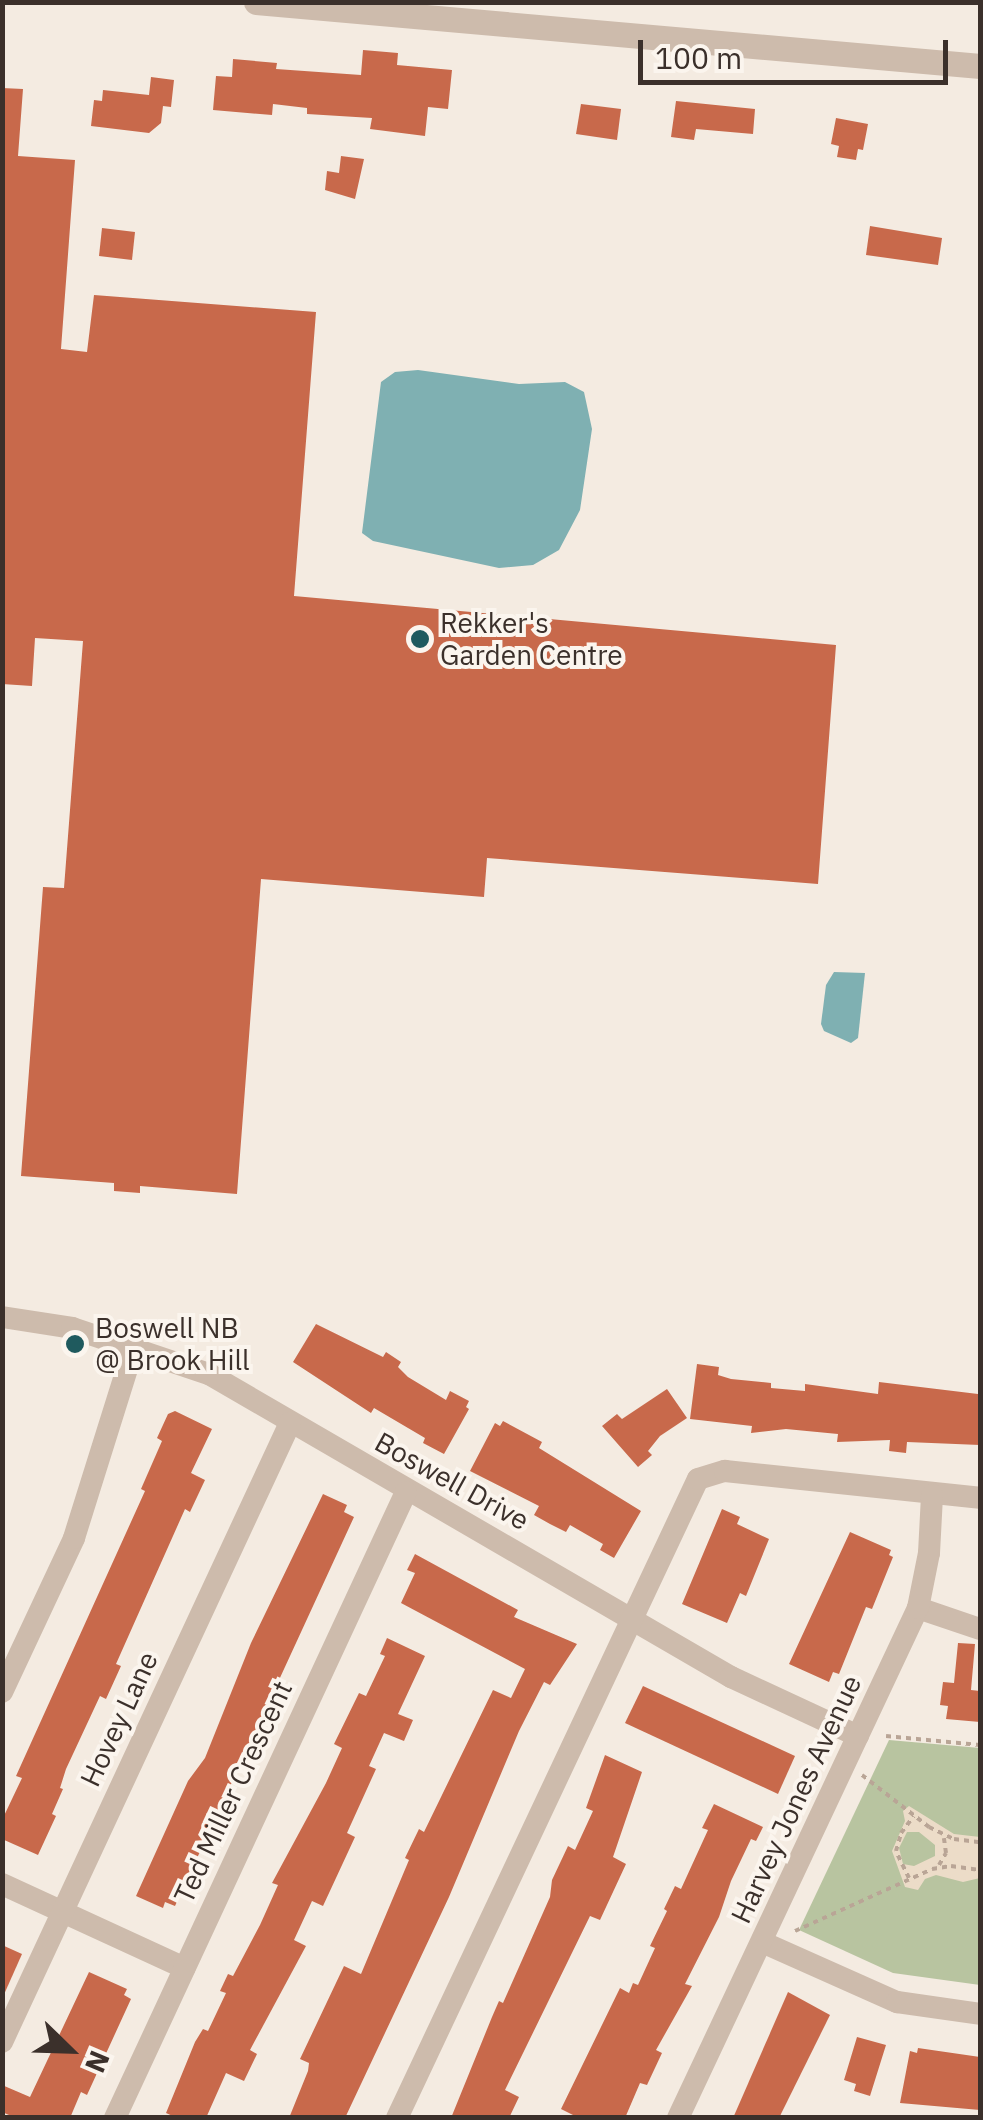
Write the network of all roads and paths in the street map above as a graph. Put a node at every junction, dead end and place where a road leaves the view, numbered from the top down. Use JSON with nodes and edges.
{"nodes":[{"id":1,"x":256,"y":2,"type":"edge"},
{"id":2,"x":980,"y":66,"type":"edge"},
{"id":3,"x":2,"y":1318,"type":"edge"},
{"id":4,"x":134,"y":1346,"type":"junction"},
{"id":5,"x":290,"y":1423,"type":"junction"},
{"id":6,"x":406,"y":1492,"type":"junction"},
{"id":7,"x":932,"y":1495,"type":"junction"},
{"id":8,"x":980,"y":1498,"type":"edge"},
{"id":9,"x":918,"y":1608,"type":"junction"},
{"id":10,"x":629,"y":1617,"type":"junction"},
{"id":11,"x":980,"y":1629,"type":"edge"},
{"id":12,"x":2,"y":1692,"type":"edge"},
{"id":13,"x":858,"y":1736,"type":"junction"},
{"id":14,"x":886,"y":1736,"type":"dead end"},
{"id":15,"x":980,"y":1744,"type":"edge"},
{"id":16,"x":844,"y":1767,"type":"junction"},
{"id":17,"x":914,"y":1816,"type":"junction"},
{"id":18,"x":941,"y":1834,"type":"junction"},
{"id":19,"x":980,"y":1842,"type":"edge"},
{"id":20,"x":935,"y":1868,"type":"junction"},
{"id":21,"x":980,"y":1870,"type":"edge"},
{"id":22,"x":910,"y":1880,"type":"junction"},
{"id":23,"x":2,"y":1884,"type":"edge"},
{"id":24,"x":62,"y":1912,"type":"junction"},
{"id":25,"x":795,"y":1930,"type":"dead end"},
{"id":26,"x":762,"y":1942,"type":"junction"},
{"id":27,"x":185,"y":1968,"type":"junction"},
{"id":28,"x":980,"y":2014,"type":"edge"},
{"id":29,"x":2,"y":2042,"type":"edge"},
{"id":30,"x":115,"y":2118,"type":"edge"},
{"id":31,"x":397,"y":2118,"type":"edge"},
{"id":32,"x":678,"y":2118,"type":"edge"}],
"edges":[{"from":1,"to":2,"type":"street"},
{"from":3,"to":4,"type":"street","name":"Boswell Drive"},
{"from":4,"to":5,"type":"street","name":"Boswell Drive"},
{"from":4,"to":12,"type":"street"},
{"from":5,"to":6,"type":"street","name":"Boswell Drive"},
{"from":5,"to":24,"type":"street","name":"Hovey Lane"},
{"from":6,"to":10,"type":"street","name":"Boswell Drive"},
{"from":6,"to":27,"type":"street","name":"Ted Miller Crescent"},
{"from":7,"to":8,"type":"street"},
{"from":7,"to":9,"type":"street","name":"Harvey Jones Avenue"},
{"from":7,"to":10,"type":"street"},
{"from":9,"to":11,"type":"street"},
{"from":9,"to":13,"type":"street","name":"Harvey Jones Avenue"},
{"from":10,"to":13,"type":"street","name":"Boswell Drive"},
{"from":10,"to":31,"type":"street"},
{"from":13,"to":16,"type":"street","name":"Harvey Jones Avenue"},
{"from":14,"to":15,"type":"path"},
{"from":16,"to":17,"type":"path"},
{"from":16,"to":26,"type":"street","name":"Harvey Jones Avenue"},
{"from":17,"to":18,"type":"path"},
{"from":17,"to":22,"type":"path"},
{"from":18,"to":19,"type":"path"},
{"from":18,"to":20,"type":"path"},
{"from":20,"to":21,"type":"path"},
{"from":20,"to":22,"type":"path"},
{"from":22,"to":25,"type":"path"},
{"from":23,"to":24,"type":"street"},
{"from":24,"to":27,"type":"street"},
{"from":24,"to":29,"type":"street","name":"Hovey Lane"},
{"from":26,"to":28,"type":"street"},
{"from":26,"to":32,"type":"street","name":"Harvey Jones Avenue"},
{"from":27,"to":30,"type":"street","name":"Ted Miller Crescent"}]}
